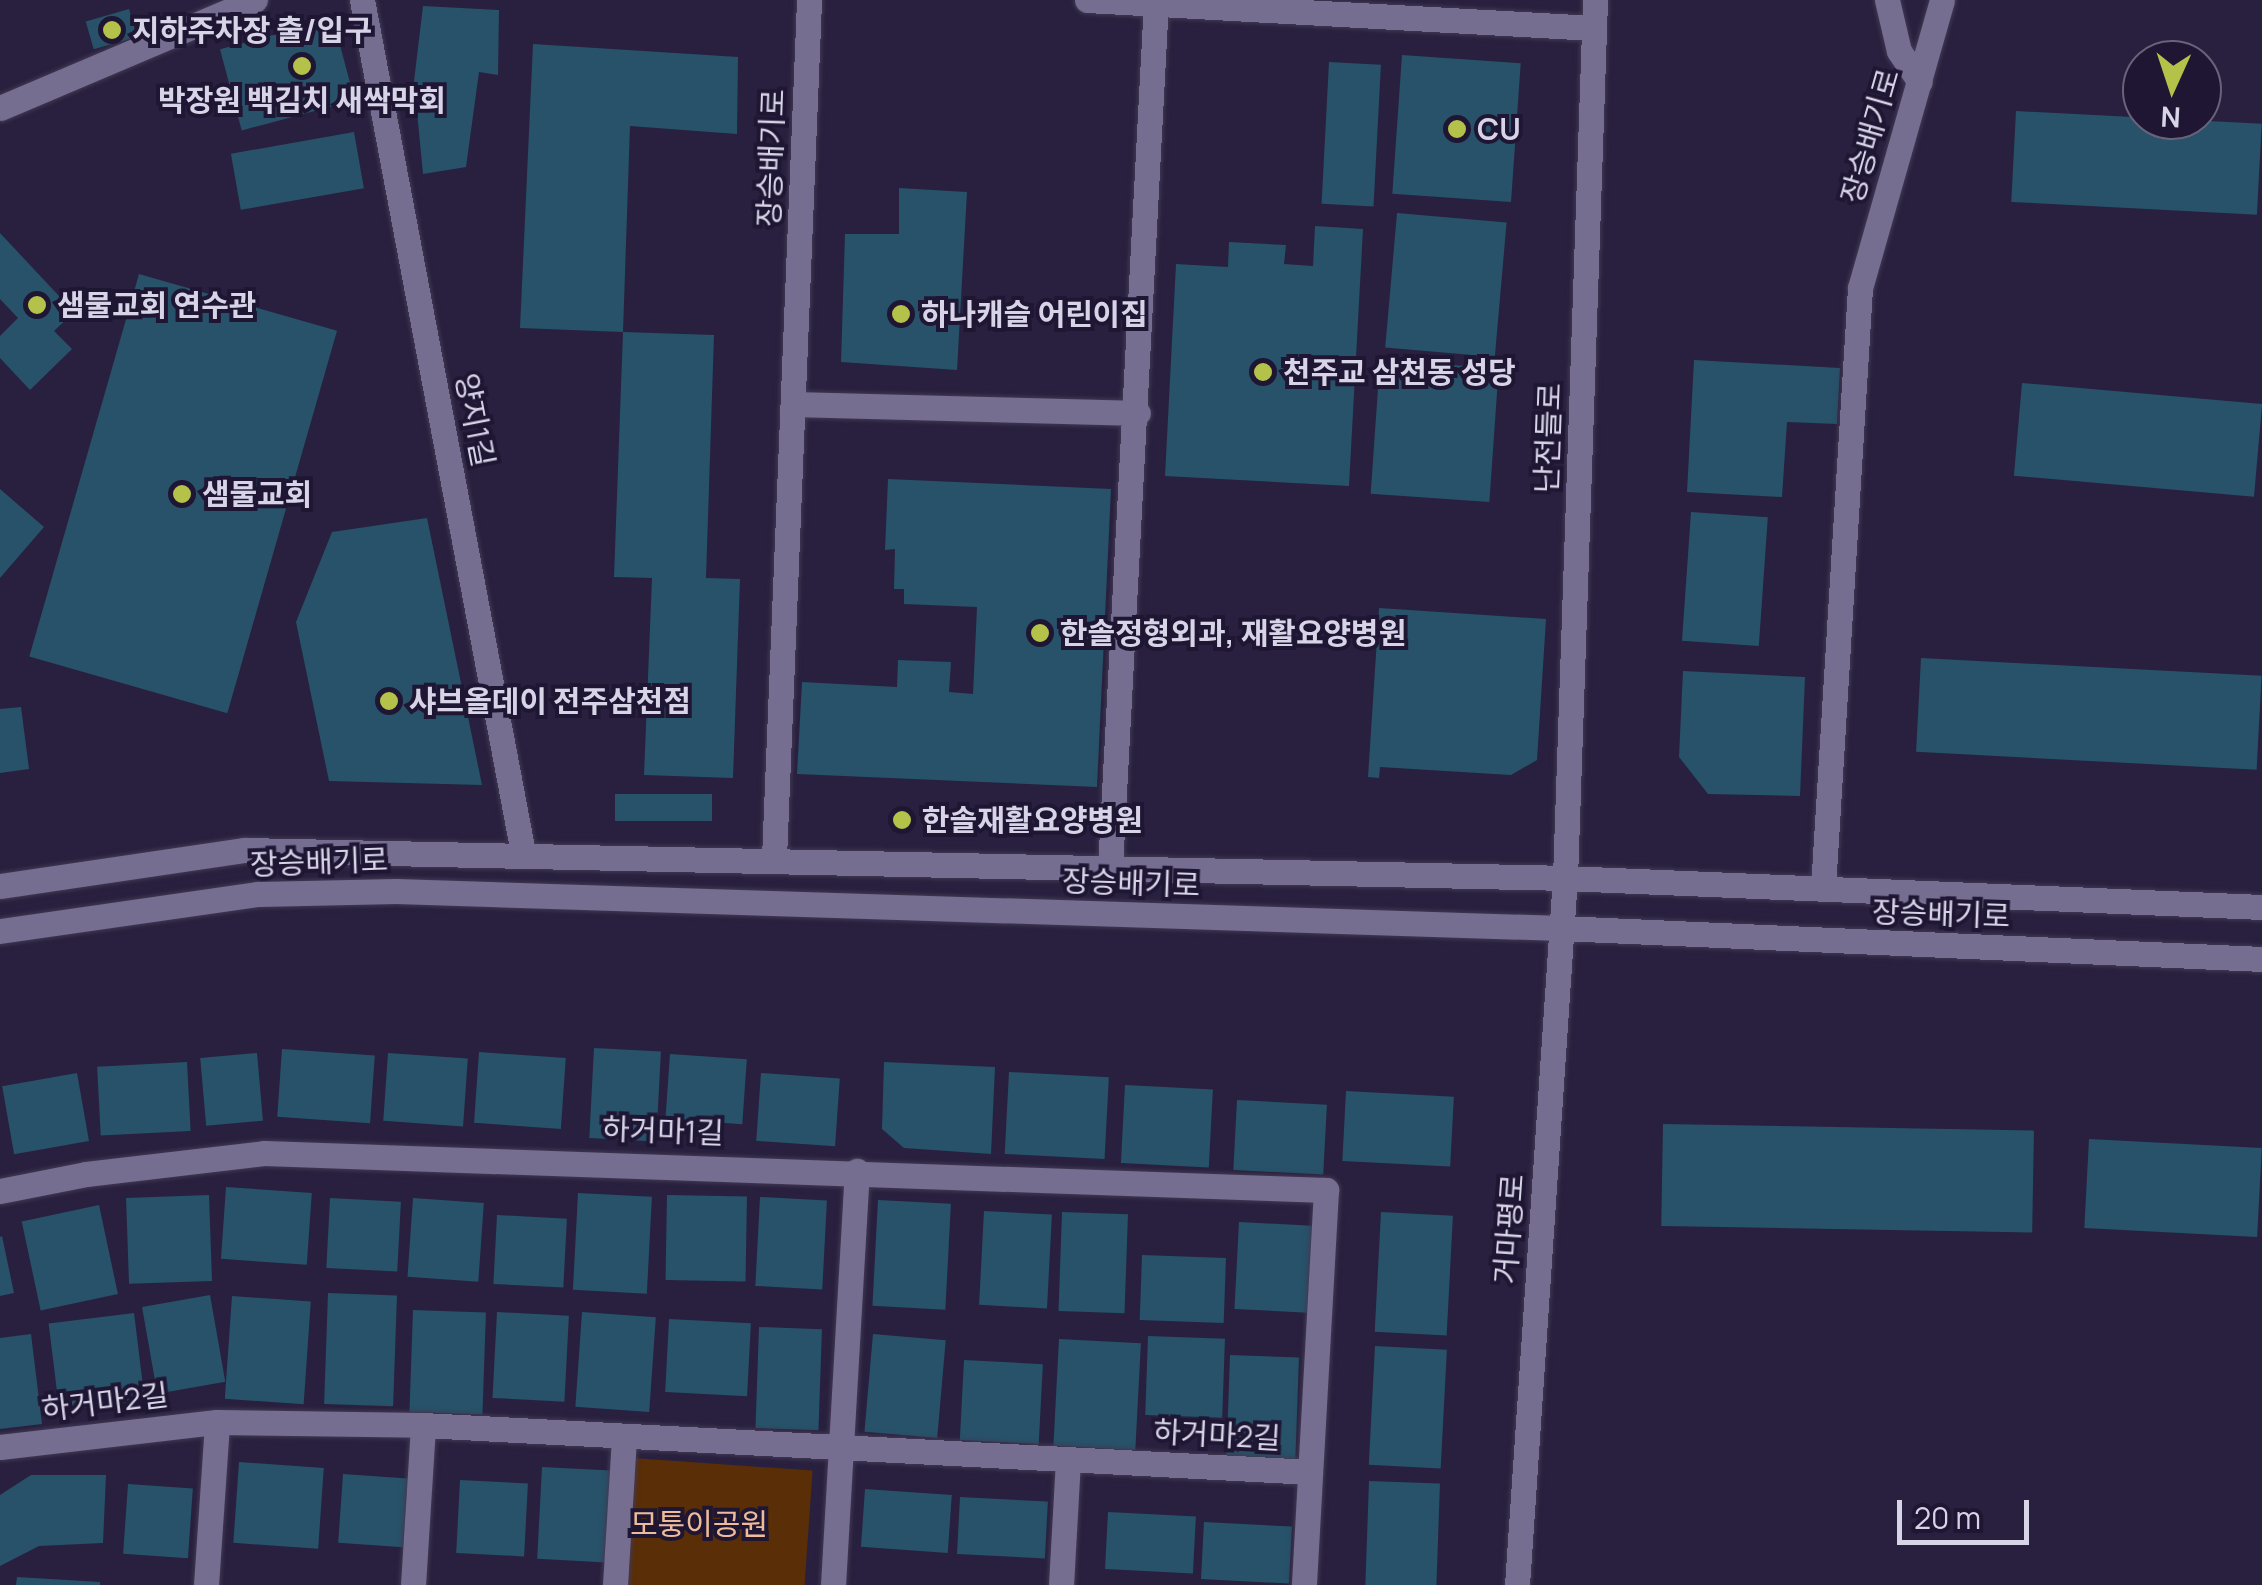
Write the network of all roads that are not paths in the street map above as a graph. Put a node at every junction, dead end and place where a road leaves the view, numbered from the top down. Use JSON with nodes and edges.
{"nodes":[{"id":1,"x":255,"y":0,"type":"edge"},
{"id":2,"x":362,"y":0,"type":"edge"},
{"id":3,"x":809,"y":0,"type":"edge"},
{"id":4,"x":1087,"y":0,"type":"edge"},
{"id":5,"x":1595,"y":0,"type":"edge"},
{"id":6,"x":1887,"y":0,"type":"edge"},
{"id":7,"x":1942,"y":0,"type":"edge"},
{"id":8,"x":1156,"y":3,"type":"junction"},
{"id":9,"x":1594,"y":28,"type":"junction"},
{"id":10,"x":1920,"y":82,"type":"junction"},
{"id":11,"x":0,"y":108,"type":"edge"},
{"id":12,"x":795,"y":404,"type":"junction"},
{"id":13,"x":1138,"y":412,"type":"junction"},
{"id":14,"x":523,"y":852,"type":"junction"},
{"id":15,"x":774,"y":858,"type":"junction"},
{"id":16,"x":1110,"y":868,"type":"junction"},
{"id":17,"x":1565,"y":878,"type":"junction"},
{"id":18,"x":0,"y":886,"type":"edge"},
{"id":19,"x":1823,"y":888,"type":"junction"},
{"id":20,"x":2262,"y":907,"type":"edge"},
{"id":21,"x":1561,"y":928,"type":"junction"},
{"id":22,"x":0,"y":931,"type":"edge"},
{"id":23,"x":2262,"y":959,"type":"edge"},
{"id":24,"x":857,"y":1171,"type":"junction"},
{"id":25,"x":0,"y":1191,"type":"edge"},
{"id":26,"x":218,"y":1422,"type":"junction"},
{"id":27,"x":424,"y":1425,"type":"junction"},
{"id":28,"x":624,"y":1436,"type":"junction"},
{"id":29,"x":0,"y":1446,"type":"edge"},
{"id":30,"x":840,"y":1447,"type":"junction"},
{"id":31,"x":1068,"y":1460,"type":"junction"},
{"id":32,"x":1310,"y":1472,"type":"junction"},
{"id":33,"x":206,"y":1585,"type":"edge"},
{"id":34,"x":413,"y":1585,"type":"edge"},
{"id":35,"x":615,"y":1585,"type":"edge"},
{"id":36,"x":834,"y":1585,"type":"edge"},
{"id":37,"x":1061,"y":1585,"type":"edge"},
{"id":38,"x":1304,"y":1585,"type":"edge"},
{"id":39,"x":1518,"y":1585,"type":"edge"}],
"edges":[{"from":1,"to":11,"type":"street"},
{"from":2,"to":14,"type":"street","name":"양지1길"},
{"from":3,"to":12,"type":"street","name":"장승배기로"},
{"from":4,"to":8,"type":"street"},
{"from":5,"to":9,"type":"street","name":"난전들로"},
{"from":6,"to":10,"type":"street"},
{"from":7,"to":10,"type":"street","name":"장승배기로"},
{"from":8,"to":9,"type":"street"},
{"from":8,"to":13,"type":"street","name":"장승배기로"},
{"from":9,"to":17,"type":"street","name":"난전들로"},
{"from":10,"to":19,"type":"street","name":"장승배기로"},
{"from":12,"to":13,"type":"street"},
{"from":12,"to":15,"type":"street","name":"장승배기로"},
{"from":13,"to":16,"type":"street","name":"장승배기로"},
{"from":14,"to":15,"type":"street","name":"장승배기로"},
{"from":14,"to":18,"type":"street","name":"장승배기로"},
{"from":15,"to":16,"type":"street","name":"장승배기로"},
{"from":16,"to":17,"type":"street","name":"장승배기로"},
{"from":17,"to":19,"type":"street","name":"장승배기로"},
{"from":17,"to":21,"type":"street","name":"거마평로"},
{"from":19,"to":20,"type":"street","name":"장승배기로"},
{"from":21,"to":22,"type":"street","name":"장승배기로"},
{"from":21,"to":23,"type":"street","name":"장승배기로"},
{"from":21,"to":39,"type":"street","name":"거마평로"},
{"from":24,"to":25,"type":"street","name":"하거마1길"},
{"from":24,"to":30,"type":"street"},
{"from":24,"to":32,"type":"street","name":"하거마1길"},
{"from":26,"to":27,"type":"street","name":"하거마2길"},
{"from":26,"to":29,"type":"street","name":"하거마2길"},
{"from":26,"to":33,"type":"street"},
{"from":27,"to":28,"type":"street","name":"하거마2길"},
{"from":27,"to":34,"type":"street"},
{"from":28,"to":30,"type":"street","name":"하거마2길"},
{"from":28,"to":35,"type":"street"},
{"from":30,"to":31,"type":"street","name":"하거마2길"},
{"from":30,"to":36,"type":"street"},
{"from":31,"to":32,"type":"street","name":"하거마2길"},
{"from":31,"to":37,"type":"street"},
{"from":32,"to":38,"type":"street","name":"하거마2길"}]}
